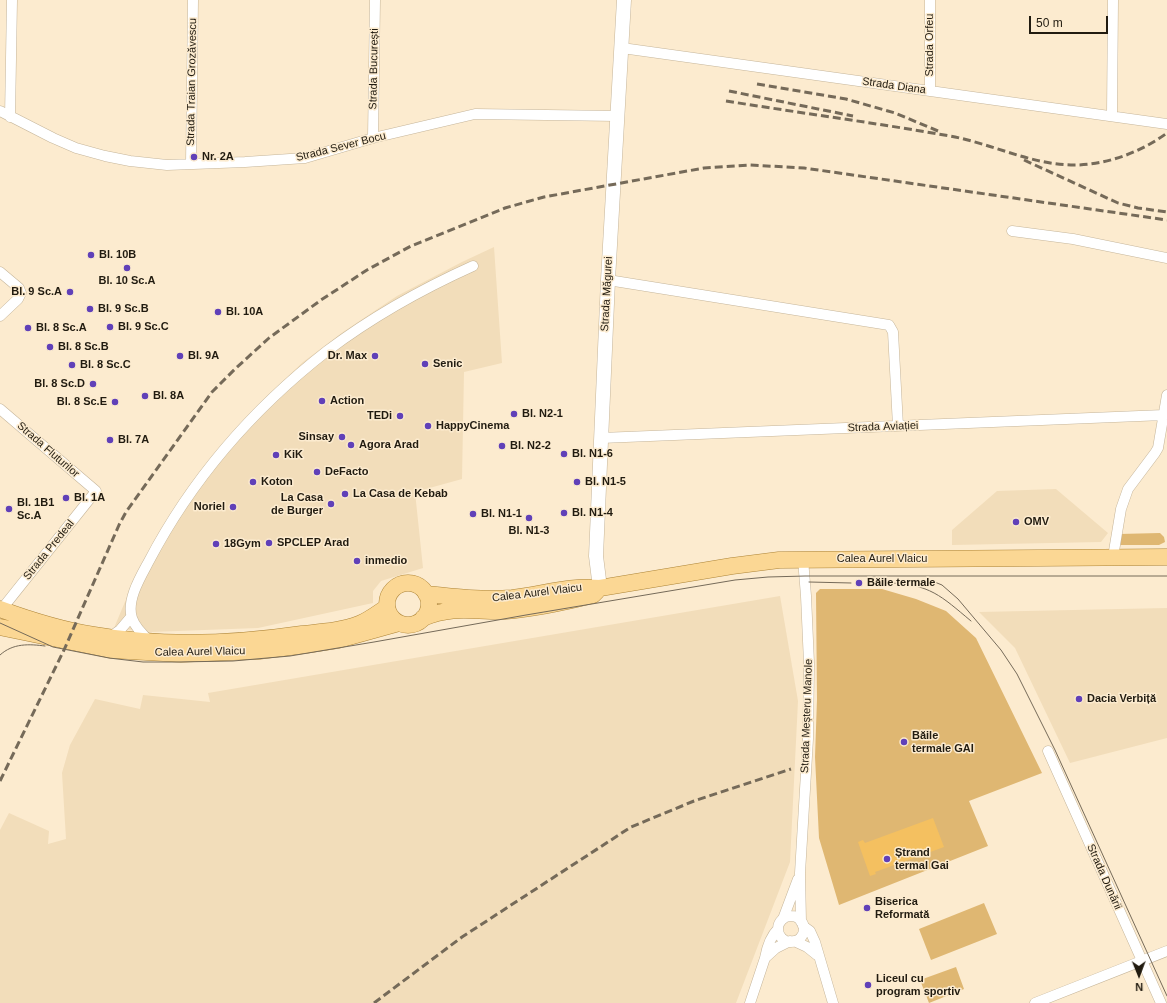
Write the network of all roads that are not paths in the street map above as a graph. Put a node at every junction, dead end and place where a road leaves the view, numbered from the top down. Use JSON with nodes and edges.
{"nodes":[{"id":1,"x":12,"y":0,"type":"edge"},
{"id":2,"x":193,"y":0,"type":"edge"},
{"id":3,"x":375,"y":0,"type":"edge"},
{"id":4,"x":624,"y":0,"type":"edge"},
{"id":5,"x":930,"y":0,"type":"edge"},
{"id":6,"x":1113,"y":0,"type":"edge"},
{"id":7,"x":622,"y":48,"type":"junction"},
{"id":8,"x":930,"y":90,"type":"junction"},
{"id":9,"x":0,"y":111,"type":"edge"},
{"id":10,"x":1112,"y":115,"type":"junction"},
{"id":11,"x":618,"y":116,"type":"junction"},
{"id":12,"x":10,"y":117,"type":"junction"},
{"id":13,"x":1167,"y":124,"type":"edge"},
{"id":14,"x":374,"y":138,"type":"junction"},
{"id":15,"x":191,"y":164,"type":"junction"},
{"id":16,"x":1012,"y":231,"type":"dead end"},
{"id":17,"x":1167,"y":258,"type":"edge"},
{"id":18,"x":473,"y":266,"type":"dead end"},
{"id":19,"x":0,"y":272,"type":"edge"},
{"id":20,"x":608,"y":280,"type":"junction"},
{"id":21,"x":0,"y":316,"type":"edge"},
{"id":22,"x":1167,"y":395,"type":"edge"},
{"id":23,"x":0,"y":409,"type":"edge"},
{"id":24,"x":1164,"y":415,"type":"junction"},
{"id":25,"x":898,"y":426,"type":"junction"},
{"id":26,"x":601,"y":438,"type":"junction"},
{"id":27,"x":96,"y":491,"type":"joint"},
{"id":28,"x":1167,"y":556,"type":"edge"},
{"id":29,"x":1113,"y":557,"type":"junction"},
{"id":30,"x":803,"y":559,"type":"junction"},
{"id":31,"x":600,"y":588,"type":"junction"},
{"id":32,"x":426,"y":594,"type":"junction"},
{"id":33,"x":387,"y":607,"type":"junction"},
{"id":34,"x":1,"y":609,"type":"edge"},
{"id":35,"x":131,"y":617,"type":"junction"},
{"id":36,"x":423,"y":618,"type":"junction"},
{"id":37,"x":399,"y":623,"type":"junction"},
{"id":38,"x":0,"y":626,"type":"edge"},
{"id":39,"x":110,"y":638,"type":"junction"},
{"id":40,"x":150,"y":641,"type":"junction"},
{"id":41,"x":1048,"y":751,"type":"dead end"},
{"id":42,"x":800,"y":873,"type":"junction"},
{"id":43,"x":783,"y":919,"type":"junction"},
{"id":44,"x":802,"y":924,"type":"junction"},
{"id":45,"x":778,"y":929,"type":"junction"},
{"id":46,"x":792,"y":941,"type":"junction"},
{"id":47,"x":1167,"y":951,"type":"edge"},
{"id":48,"x":817,"y":954,"type":"junction"},
{"id":49,"x":765,"y":958,"type":"junction"},
{"id":50,"x":1142,"y":961,"type":"junction"},
{"id":51,"x":750,"y":1003,"type":"edge"},
{"id":52,"x":833,"y":1003,"type":"edge"},
{"id":53,"x":1035,"y":1003,"type":"edge"},
{"id":54,"x":1161,"y":1003,"type":"edge"}],
"edges":[{"from":1,"to":12,"type":"street"},
{"from":2,"to":15,"type":"street","name":"Strada Traian Grozăvescu"},
{"from":3,"to":14,"type":"street","name":"Strada București"},
{"from":4,"to":7,"type":"street","name":"Strada Măgurei"},
{"from":5,"to":8,"type":"street","name":"Strada Orfeu"},
{"from":6,"to":10,"type":"street"},
{"from":7,"to":8,"type":"street","name":"Strada Diana"},
{"from":7,"to":11,"type":"street","name":"Strada Măgurei"},
{"from":8,"to":10,"type":"street","name":"Strada Diana"},
{"from":9,"to":12,"type":"street","name":"Strada Sever Bocu"},
{"from":10,"to":13,"type":"street","name":"Strada Diana"},
{"from":11,"to":14,"type":"street","name":"Strada Sever Bocu"},
{"from":11,"to":20,"type":"street","name":"Strada Măgurei"},
{"from":12,"to":15,"type":"street","name":"Strada Sever Bocu"},
{"from":14,"to":15,"type":"street","name":"Strada Sever Bocu"},
{"from":16,"to":17,"type":"street"},
{"from":18,"to":35,"type":"street"},
{"from":19,"to":21,"type":"street"},
{"from":20,"to":25,"type":"street"},
{"from":20,"to":26,"type":"street","name":"Strada Măgurei"},
{"from":22,"to":24,"type":"street"},
{"from":23,"to":27,"type":"street","name":"Strada Fluturilor"},
{"from":24,"to":25,"type":"street","name":"Strada Aviației"},
{"from":24,"to":29,"type":"street"},
{"from":25,"to":26,"type":"street","name":"Strada Aviației"},
{"from":26,"to":31,"type":"street","name":"Strada Măgurei"},
{"from":27,"to":34,"type":"street","name":"Strada Predeal"},
{"from":28,"to":29,"type":"main road","name":"Calea Aurel Vlaicu"},
{"from":29,"to":30,"type":"main road","name":"Calea Aurel Vlaicu"},
{"from":30,"to":31,"type":"main road","name":"Calea Aurel Vlaicu"},
{"from":30,"to":42,"type":"street","name":"Strada Meșteru Manole"},
{"from":31,"to":32,"type":"main road","name":"Calea Aurel Vlaicu"},
{"from":31,"to":36,"type":"main road","name":"Calea Aurel Vlaicu"},
{"from":32,"to":33,"type":"main road","name":"Calea Aurel Vlaicu"},
{"from":32,"to":36,"type":"main road"},
{"from":33,"to":37,"type":"main road"},
{"from":33,"to":40,"type":"main road","name":"Calea Aurel Vlaicu"},
{"from":34,"to":39,"type":"main road","name":"Calea Aurel Vlaicu"},
{"from":35,"to":39,"type":"street"},
{"from":35,"to":40,"type":"street"},
{"from":36,"to":37,"type":"main road","name":"Calea Aurel Vlaicu"},
{"from":37,"to":38,"type":"main road","name":"Calea Aurel Vlaicu"},
{"from":39,"to":40,"type":"main road","name":"Calea Aurel Vlaicu"},
{"from":41,"to":50,"type":"street","name":"Strada Dunării"},
{"from":42,"to":43,"type":"street"},
{"from":42,"to":44,"type":"street"},
{"from":43,"to":44,"type":"street"},
{"from":43,"to":45,"type":"street"},
{"from":44,"to":46,"type":"street"},
{"from":44,"to":48,"type":"street"},
{"from":45,"to":46,"type":"street"},
{"from":45,"to":49,"type":"street"},
{"from":46,"to":48,"type":"street"},
{"from":46,"to":49,"type":"street"},
{"from":47,"to":50,"type":"street"},
{"from":48,"to":52,"type":"street"},
{"from":49,"to":51,"type":"street"},
{"from":50,"to":53,"type":"street"},
{"from":50,"to":54,"type":"street","name":"Strada Dunării"}]}
